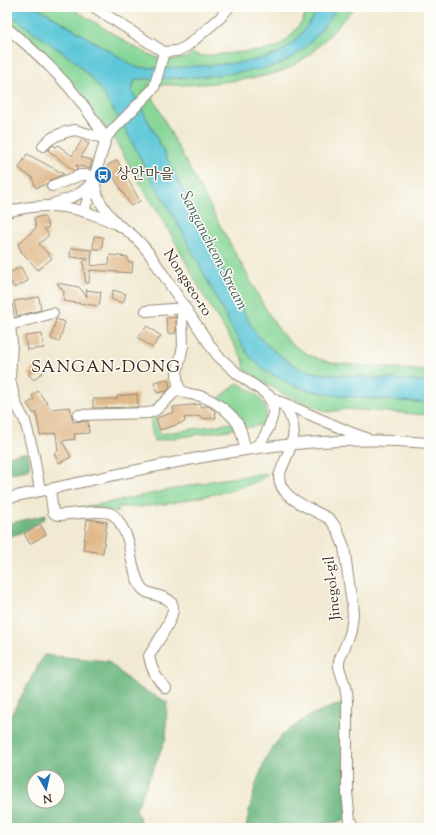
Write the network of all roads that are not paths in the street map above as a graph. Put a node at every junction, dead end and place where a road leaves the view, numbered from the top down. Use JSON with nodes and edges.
{"nodes":[{"id":1,"x":94,"y":7,"type":"edge"},
{"id":2,"x":229,"y":7,"type":"edge"},
{"id":3,"x":7,"y":28,"type":"edge"},
{"id":4,"x":163,"y":55,"type":"junction"},
{"id":5,"x":108,"y":136,"type":"junction"},
{"id":6,"x":43,"y":146,"type":"dead end"},
{"id":7,"x":95,"y":178,"type":"junction"},
{"id":8,"x":52,"y":186,"type":"dead end"},
{"id":9,"x":47,"y":205,"type":"junction"},
{"id":10,"x":84,"y":211,"type":"junction"},
{"id":11,"x":7,"y":212,"type":"edge"},
{"id":12,"x":120,"y":226,"type":"junction"},
{"id":13,"x":7,"y":306,"type":"edge"},
{"id":14,"x":185,"y":308,"type":"junction"},
{"id":15,"x":146,"y":311,"type":"dead end"},
{"id":16,"x":53,"y":313,"type":"dead end"},
{"id":17,"x":10,"y":331,"type":"edge"},
{"id":18,"x":179,"y":388,"type":"junction"},
{"id":19,"x":263,"y":392,"type":"junction"},
{"id":20,"x":274,"y":399,"type":"junction"},
{"id":21,"x":78,"y":415,"type":"dead end"},
{"id":22,"x":380,"y":441,"type":"junction"},
{"id":23,"x":429,"y":443,"type":"edge"},
{"id":24,"x":292,"y":445,"type":"junction"},
{"id":25,"x":245,"y":450,"type":"junction"},
{"id":26,"x":45,"y":490,"type":"junction"},
{"id":27,"x":7,"y":498,"type":"edge"},
{"id":28,"x":166,"y":688,"type":"dead end"},
{"id":29,"x":354,"y":828,"type":"edge"}],
"edges":[{"from":1,"to":4,"type":"street"},
{"from":2,"to":4,"type":"street"},
{"from":3,"to":5,"type":"street"},
{"from":4,"to":5,"type":"street"},
{"from":5,"to":6,"type":"street"},
{"from":5,"to":7,"type":"street"},
{"from":7,"to":8,"type":"street"},
{"from":7,"to":9,"type":"street"},
{"from":7,"to":10,"type":"street"},
{"from":7,"to":12,"type":"street"},
{"from":9,"to":10,"type":"street","name":"Nongseo-ro"},
{"from":9,"to":11,"type":"street","name":"Nongseo-ro"},
{"from":10,"to":12,"type":"street","name":"Nongseo-ro"},
{"from":12,"to":14,"type":"street","name":"Nongseo-ro"},
{"from":13,"to":17,"type":"street"},
{"from":14,"to":15,"type":"street"},
{"from":14,"to":18,"type":"street"},
{"from":14,"to":19,"type":"street","name":"Nongseo-ro"},
{"from":16,"to":17,"type":"street"},
{"from":17,"to":26,"type":"street"},
{"from":18,"to":21,"type":"street"},
{"from":18,"to":25,"type":"street"},
{"from":19,"to":20,"type":"street","name":"Nongseo-ro"},
{"from":19,"to":25,"type":"street"},
{"from":20,"to":22,"type":"street"},
{"from":20,"to":24,"type":"street","name":"Nongseo-ro"},
{"from":22,"to":23,"type":"street"},
{"from":22,"to":24,"type":"street"},
{"from":24,"to":25,"type":"street"},
{"from":24,"to":29,"type":"street","name":"Jinegol-gil"},
{"from":25,"to":26,"type":"street"},
{"from":26,"to":27,"type":"street"},
{"from":26,"to":28,"type":"street"}]}
